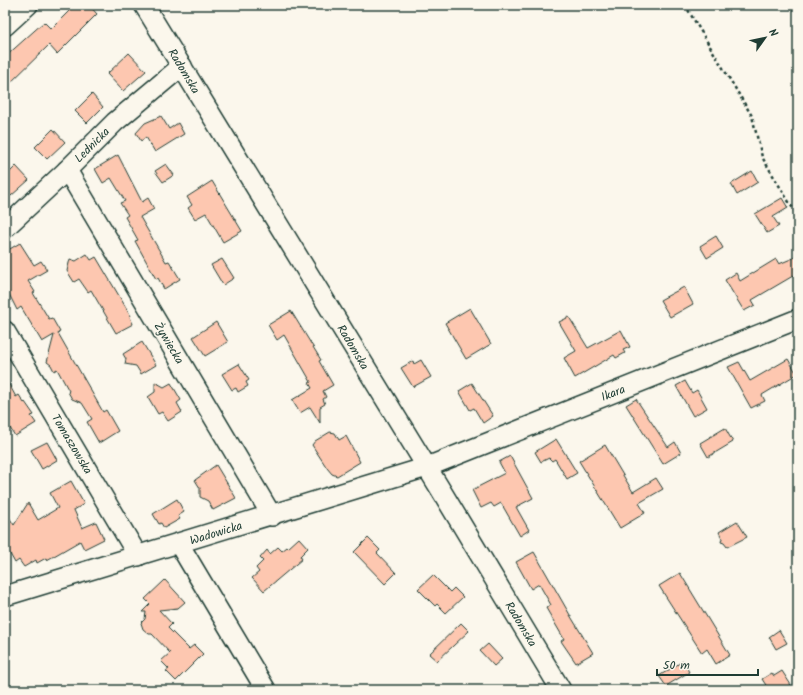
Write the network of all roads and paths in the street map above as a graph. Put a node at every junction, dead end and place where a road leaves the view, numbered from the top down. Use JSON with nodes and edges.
{"nodes":[{"id":1,"x":28,"y":5,"type":"edge"},
{"id":2,"x":144,"y":5,"type":"edge"},
{"id":3,"x":685,"y":5,"type":"edge"},
{"id":4,"x":5,"y":26,"type":"edge"},
{"id":5,"x":182,"y":66,"type":"junction"},
{"id":6,"x":67,"y":170,"type":"junction"},
{"id":7,"x":798,"y":217,"type":"edge"},
{"id":8,"x":5,"y":228,"type":"edge"},
{"id":9,"x":798,"y":319,"type":"edge"},
{"id":10,"x":5,"y":331,"type":"edge"},
{"id":11,"x":427,"y":467,"type":"junction"},
{"id":12,"x":272,"y":516,"type":"junction"},
{"id":13,"x":179,"y":544,"type":"junction"},
{"id":14,"x":138,"y":556,"type":"junction"},
{"id":15,"x":5,"y":596,"type":"edge"},
{"id":16,"x":266,"y":690,"type":"edge"},
{"id":17,"x":561,"y":690,"type":"edge"}],
"edges":[{"from":1,"to":4,"type":"street"},
{"from":2,"to":5,"type":"street","name":"Radomska"},
{"from":3,"to":7,"type":"path"},
{"from":5,"to":6,"type":"street","name":"Lednicka"},
{"from":5,"to":11,"type":"street","name":"Radomska"},
{"from":6,"to":8,"type":"street","name":"Lednicka"},
{"from":6,"to":12,"type":"street","name":"Żywiecka"},
{"from":9,"to":11,"type":"street","name":"Ikara"},
{"from":10,"to":14,"type":"street","name":"Tomaszowska"},
{"from":11,"to":12,"type":"street","name":"Wadowicka"},
{"from":11,"to":17,"type":"street","name":"Radomska"},
{"from":12,"to":13,"type":"street","name":"Wadowicka"},
{"from":13,"to":14,"type":"street","name":"Wadowicka"},
{"from":13,"to":16,"type":"street"},
{"from":14,"to":15,"type":"street","name":"Wadowicka"}]}
